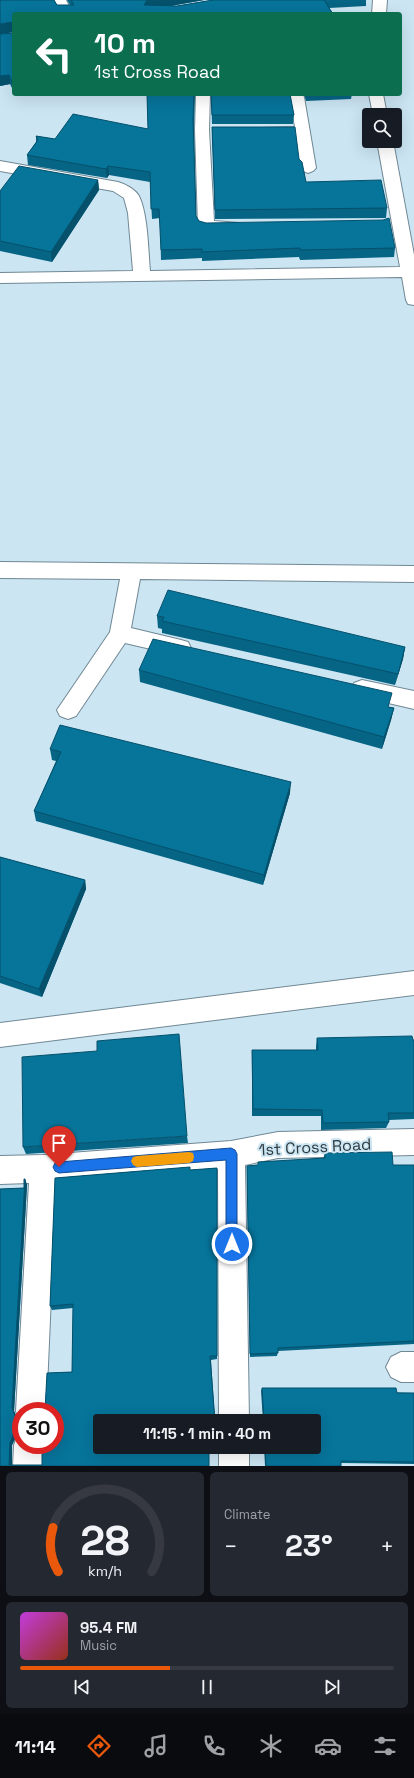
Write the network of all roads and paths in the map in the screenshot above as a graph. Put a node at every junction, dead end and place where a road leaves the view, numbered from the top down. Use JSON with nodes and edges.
{"nodes":[{"id":1,"x":59,"y":0,"type":"edge"},
{"id":2,"x":380,"y":0,"type":"edge"},
{"id":3,"x":65,"y":12,"type":"edge"},
{"id":4,"x":379,"y":12,"type":"edge"},
{"id":5,"x":203,"y":96,"type":"edge"},
{"id":6,"x":376,"y":96,"type":"edge"},
{"id":7,"x":297,"y":97,"type":"dead end"},
{"id":8,"x":379,"y":108,"type":"edge"},
{"id":9,"x":249,"y":131,"type":"edge"},
{"id":10,"x":303,"y":132,"type":"junction"},
{"id":11,"x":386,"y":148,"type":"edge"},
{"id":12,"x":0,"y":166,"type":"edge"},
{"id":13,"x":308,"y":168,"type":"dead end"},
{"id":14,"x":246,"y":226,"type":"edge"},
{"id":15,"x":409,"y":272,"type":"junction"},
{"id":16,"x":142,"y":276,"type":"junction"},
{"id":17,"x":0,"y":278,"type":"edge"},
{"id":18,"x":414,"y":300,"type":"edge"},
{"id":19,"x":0,"y":570,"type":"edge"},
{"id":20,"x":131,"y":572,"type":"junction"},
{"id":21,"x":414,"y":574,"type":"edge"},
{"id":22,"x":120,"y":634,"type":"junction"},
{"id":23,"x":197,"y":652,"type":"edge"},
{"id":24,"x":344,"y":685,"type":"edge"},
{"id":25,"x":414,"y":700,"type":"edge"},
{"id":26,"x":68,"y":710,"type":"dead end"},
{"id":27,"x":414,"y":983,"type":"edge"},
{"id":28,"x":0,"y":1035,"type":"edge"},
{"id":29,"x":414,"y":1142,"type":"edge"},
{"id":30,"x":231,"y":1154,"type":"junction"},
{"id":31,"x":43,"y":1169,"type":"junction"},
{"id":32,"x":0,"y":1170,"type":"edge"},
{"id":33,"x":31,"y":1402,"type":"edge"},
{"id":34,"x":234,"y":1414,"type":"edge"},
{"id":35,"x":29,"y":1454,"type":"edge"},
{"id":36,"x":234,"y":1454,"type":"edge"},
{"id":37,"x":28,"y":1466,"type":"edge"},
{"id":38,"x":234,"y":1466,"type":"edge"}],
"edges":[{"from":1,"to":3,"type":"street"},
{"from":2,"to":4,"type":"street"},
{"from":5,"to":14,"type":"street"},
{"from":6,"to":8,"type":"street"},
{"from":7,"to":10,"type":"street"},
{"from":9,"to":10,"type":"street"},
{"from":10,"to":13,"type":"street"},
{"from":11,"to":15,"type":"street"},
{"from":12,"to":16,"type":"street"},
{"from":15,"to":16,"type":"street"},
{"from":15,"to":18,"type":"street"},
{"from":16,"to":17,"type":"street"},
{"from":19,"to":20,"type":"street"},
{"from":20,"to":21,"type":"street"},
{"from":20,"to":22,"type":"street"},
{"from":22,"to":23,"type":"street"},
{"from":22,"to":26,"type":"street"},
{"from":24,"to":25,"type":"street"},
{"from":27,"to":28,"type":"street"},
{"from":29,"to":30,"type":"street","name":"1st Cross Road"},
{"from":30,"to":31,"type":"street","name":"1st Cross Road"},
{"from":30,"to":34,"type":"street"},
{"from":31,"to":32,"type":"street","name":"1st Cross Road"},
{"from":31,"to":33,"type":"street"},
{"from":35,"to":37,"type":"street"},
{"from":36,"to":38,"type":"street"}]}
